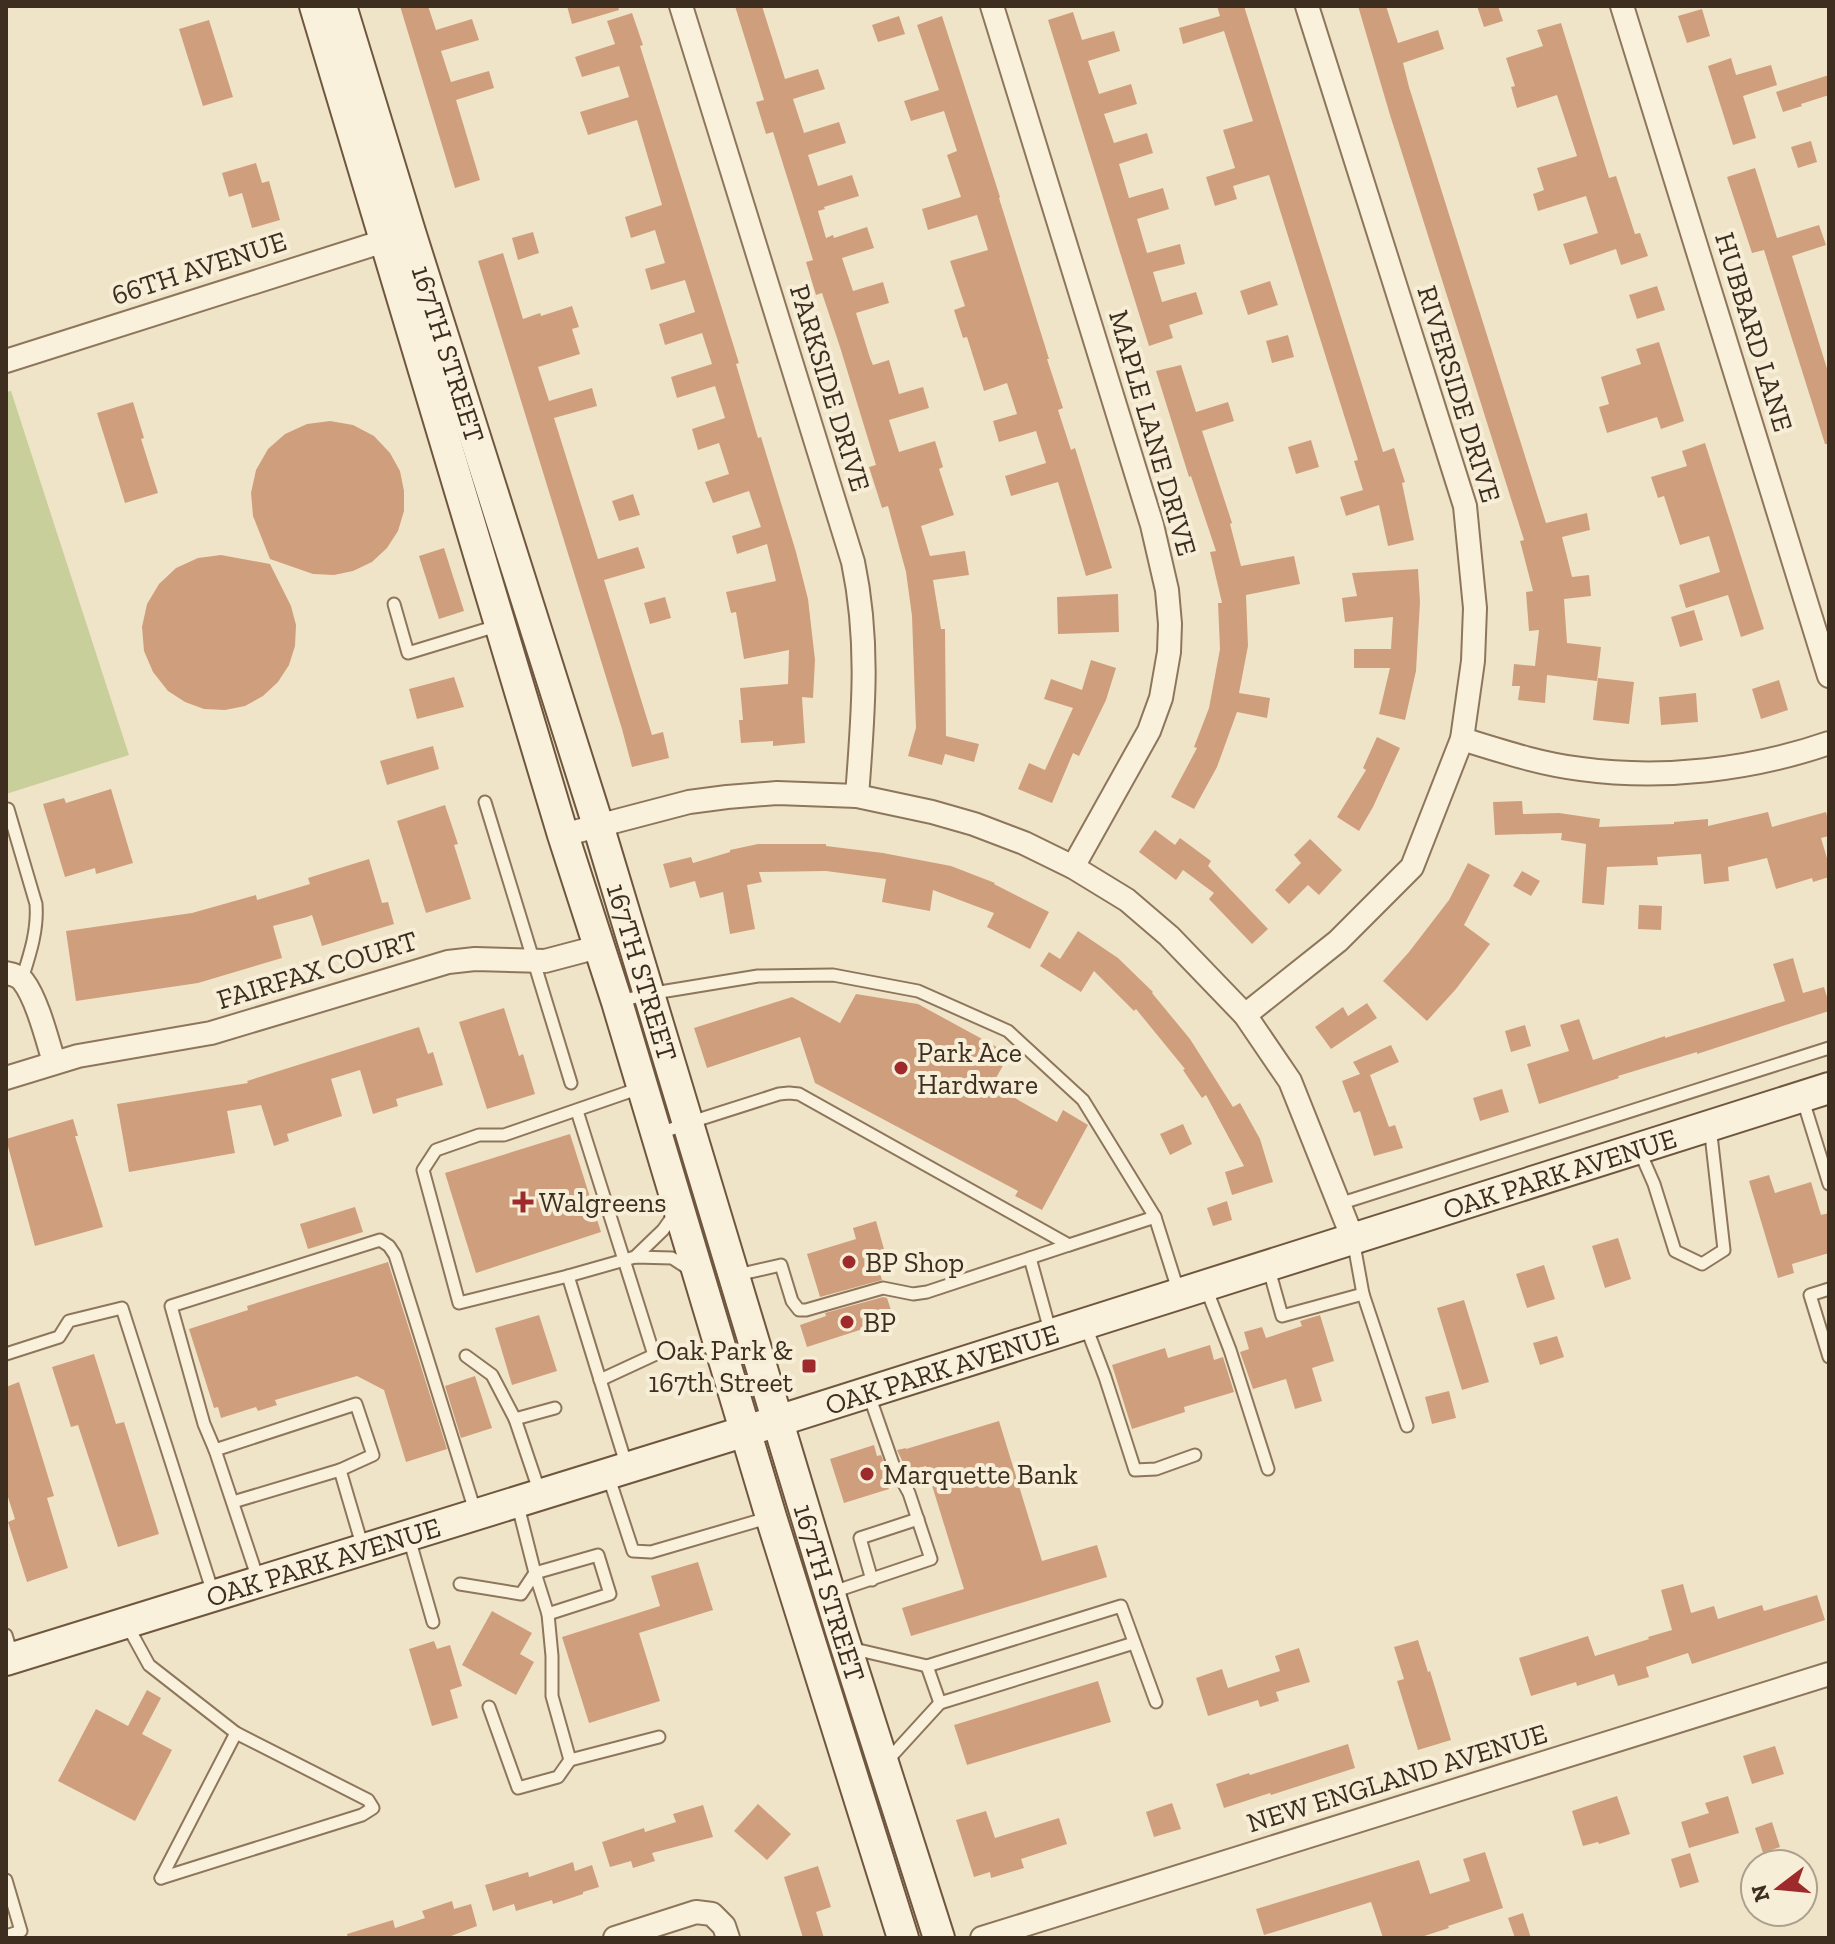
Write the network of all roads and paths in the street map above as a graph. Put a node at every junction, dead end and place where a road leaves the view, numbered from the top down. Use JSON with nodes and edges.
{"nodes":[{"id":1,"x":315,"y":6,"type":"edge"},
{"id":2,"x":341,"y":6,"type":"edge"},
{"id":3,"x":681,"y":6,"type":"edge"},
{"id":4,"x":992,"y":6,"type":"edge"},
{"id":5,"x":1307,"y":6,"type":"edge"},
{"id":6,"x":1622,"y":6,"type":"edge"},
{"id":7,"x":398,"y":236,"type":"junction"},
{"id":8,"x":6,"y":361,"type":"edge"},
{"id":9,"x":394,"y":604,"type":"dead end"},
{"id":10,"x":501,"y":625,"type":"junction"},
{"id":11,"x":1829,"y":676,"type":"edge"},
{"id":12,"x":1462,"y":739,"type":"junction"},
{"id":13,"x":1829,"y":743,"type":"edge"},
{"id":14,"x":857,"y":796,"type":"junction"},
{"id":15,"x":485,"y":802,"type":"dead end"},
{"id":16,"x":8,"y":809,"type":"dead end"},
{"id":17,"x":598,"y":825,"type":"junction"},
{"id":18,"x":563,"y":835,"type":"junction"},
{"id":19,"x":1073,"y":867,"type":"junction"},
{"id":20,"x":598,"y":947,"type":"junction"},
{"id":21,"x":533,"y":962,"type":"junction"},
{"id":22,"x":14,"y":976,"type":"edge"},
{"id":23,"x":648,"y":994,"type":"junction"},
{"id":24,"x":617,"y":1002,"type":"junction"},
{"id":25,"x":1245,"y":1015,"type":"junction"},
{"id":26,"x":1829,"y":1048,"type":"edge"},
{"id":27,"x":54,"y":1062,"type":"junction"},
{"id":28,"x":6,"y":1078,"type":"edge"},
{"id":29,"x":571,"y":1083,"type":"dead end"},
{"id":30,"x":643,"y":1087,"type":"junction"},
{"id":31,"x":1815,"y":1092,"type":"edge"},
{"id":32,"x":577,"y":1111,"type":"junction"},
{"id":33,"x":688,"y":1123,"type":"junction"},
{"id":34,"x":1710,"y":1125,"type":"junction"},
{"id":35,"x":657,"y":1134,"type":"junction"},
{"id":36,"x":1638,"y":1148,"type":"junction"},
{"id":37,"x":1829,"y":1184,"type":"edge"},
{"id":38,"x":1339,"y":1204,"type":"junction"},
{"id":39,"x":679,"y":1207,"type":"junction"},
{"id":40,"x":1155,"y":1217,"type":"junction"},
{"id":41,"x":1353,"y":1239,"type":"junction"},
{"id":42,"x":1069,"y":1245,"type":"junction"},
{"id":43,"x":629,"y":1258,"type":"junction"},
{"id":44,"x":1030,"y":1258,"type":"junction"},
{"id":45,"x":1267,"y":1266,"type":"junction"},
{"id":46,"x":700,"y":1275,"type":"junction"},
{"id":47,"x":568,"y":1276,"type":"junction"},
{"id":48,"x":733,"y":1276,"type":"junction"},
{"id":49,"x":1829,"y":1289,"type":"edge"},
{"id":50,"x":1192,"y":1290,"type":"junction"},
{"id":51,"x":1363,"y":1294,"type":"junction"},
{"id":52,"x":1084,"y":1324,"type":"junction"},
{"id":53,"x":1051,"y":1334,"type":"junction"},
{"id":54,"x":6,"y":1354,"type":"edge"},
{"id":55,"x":466,"y":1356,"type":"dead end"},
{"id":56,"x":1829,"y":1357,"type":"edge"},
{"id":57,"x":600,"y":1380,"type":"junction"},
{"id":58,"x":868,"y":1392,"type":"junction"},
{"id":59,"x":555,"y":1408,"type":"dead end"},
{"id":60,"x":515,"y":1419,"type":"junction"},
{"id":61,"x":777,"y":1421,"type":"junction"},
{"id":62,"x":1407,"y":1426,"type":"dead end"},
{"id":63,"x":746,"y":1431,"type":"junction"},
{"id":64,"x":215,"y":1450,"type":"junction"},
{"id":65,"x":1195,"y":1455,"type":"dead end"},
{"id":66,"x":1268,"y":1469,"type":"dead end"},
{"id":67,"x":340,"y":1470,"type":"junction"},
{"id":68,"x":618,"y":1470,"type":"junction"},
{"id":69,"x":528,"y":1498,"type":"junction"},
{"id":70,"x":233,"y":1502,"type":"junction"},
{"id":71,"x":476,"y":1514,"type":"junction"},
{"id":72,"x":771,"y":1517,"type":"junction"},
{"id":73,"x":918,"y":1519,"type":"junction"},
{"id":74,"x":408,"y":1536,"type":"junction"},
{"id":75,"x":364,"y":1549,"type":"junction"},
{"id":76,"x":535,"y":1573,"type":"junction"},
{"id":77,"x":872,"y":1580,"type":"junction"},
{"id":78,"x":259,"y":1582,"type":"junction"},
{"id":79,"x":460,"y":1584,"type":"dead end"},
{"id":80,"x":829,"y":1593,"type":"junction"},
{"id":81,"x":214,"y":1596,"type":"junction"},
{"id":82,"x":548,"y":1614,"type":"junction"},
{"id":83,"x":433,"y":1622,"type":"dead end"},
{"id":84,"x":126,"y":1623,"type":"junction"},
{"id":85,"x":1134,"y":1643,"type":"junction"},
{"id":86,"x":846,"y":1646,"type":"junction"},
{"id":87,"x":8,"y":1651,"type":"edge"},
{"id":88,"x":927,"y":1666,"type":"junction"},
{"id":89,"x":1829,"y":1674,"type":"edge"},
{"id":90,"x":1156,"y":1702,"type":"dead end"},
{"id":91,"x":940,"y":1703,"type":"junction"},
{"id":92,"x":489,"y":1707,"type":"dead end"},
{"id":93,"x":236,"y":1733,"type":"junction"},
{"id":94,"x":659,"y":1737,"type":"dead end"},
{"id":95,"x":570,"y":1760,"type":"junction"},
{"id":96,"x":884,"y":1764,"type":"junction"},
{"id":97,"x":6,"y":1880,"type":"edge"},
{"id":98,"x":6,"y":1936,"type":"edge"},
{"id":99,"x":615,"y":1938,"type":"edge"},
{"id":100,"x":728,"y":1938,"type":"edge"},
{"id":101,"x":903,"y":1938,"type":"edge"},
{"id":102,"x":939,"y":1938,"type":"edge"},
{"id":103,"x":982,"y":1938,"type":"edge"}],
"edges":[{"from":1,"to":7,"type":"main road","name":"167TH STREET"},
{"from":2,"to":7,"type":"main road","name":"167TH STREET"},
{"from":3,"to":14,"type":"street","name":"PARKSIDE DRIVE"},
{"from":4,"to":19,"type":"street","name":"MAPLE LANE DRIVE"},
{"from":5,"to":12,"type":"street","name":"RIVERSIDE DRIVE"},
{"from":6,"to":11,"type":"street","name":"HUBBARD LANE"},
{"from":7,"to":8,"type":"street","name":"66TH AVENUE"},
{"from":7,"to":10,"type":"main road","name":"167TH STREET"},
{"from":7,"to":17,"type":"main road","name":"167TH STREET"},
{"from":9,"to":10,"type":"lane"},
{"from":10,"to":18,"type":"main road","name":"167TH STREET"},
{"from":12,"to":13,"type":"street"},
{"from":12,"to":25,"type":"street","name":"RIVERSIDE DRIVE"},
{"from":14,"to":17,"type":"street"},
{"from":14,"to":19,"type":"street"},
{"from":15,"to":21,"type":"lane"},
{"from":16,"to":22,"type":"lane"},
{"from":17,"to":18,"type":"street"},
{"from":17,"to":23,"type":"main road","name":"167TH STREET"},
{"from":18,"to":20,"type":"main road","name":"167TH STREET"},
{"from":19,"to":25,"type":"street"},
{"from":20,"to":21,"type":"street","name":"FAIRFAX COURT"},
{"from":20,"to":24,"type":"main road","name":"167TH STREET"},
{"from":21,"to":27,"type":"street","name":"FAIRFAX COURT"},
{"from":21,"to":29,"type":"lane"},
{"from":22,"to":27,"type":"street"},
{"from":23,"to":24,"type":"lane"},
{"from":23,"to":33,"type":"main road","name":"167TH STREET"},
{"from":23,"to":40,"type":"lane"},
{"from":24,"to":30,"type":"main road","name":"167TH STREET"},
{"from":25,"to":38,"type":"street"},
{"from":26,"to":38,"type":"lane","name":"OAK PARK AVENUE"},
{"from":27,"to":28,"type":"street","name":"FAIRFAX COURT"},
{"from":30,"to":32,"type":"lane"},
{"from":30,"to":35,"type":"main road","name":"167TH STREET"},
{"from":31,"to":34,"type":"main road","name":"OAK PARK AVENUE"},
{"from":31,"to":37,"type":"lane"},
{"from":32,"to":43,"type":"lane"},
{"from":32,"to":47,"type":"lane"},
{"from":33,"to":35,"type":"lane"},
{"from":33,"to":42,"type":"lane"},
{"from":33,"to":48,"type":"main road","name":"167TH STREET"},
{"from":34,"to":36,"type":"main road","name":"OAK PARK AVENUE"},
{"from":34,"to":36,"type":"lane"},
{"from":35,"to":39,"type":"main road","name":"167TH STREET"},
{"from":36,"to":41,"type":"main road","name":"OAK PARK AVENUE"},
{"from":38,"to":41,"type":"street"},
{"from":39,"to":43,"type":"lane"},
{"from":39,"to":46,"type":"main road","name":"167TH STREET"},
{"from":40,"to":42,"type":"lane"},
{"from":40,"to":50,"type":"lane"},
{"from":41,"to":45,"type":"main road","name":"OAK PARK AVENUE"},
{"from":41,"to":51,"type":"lane"},
{"from":42,"to":44,"type":"lane"},
{"from":43,"to":46,"type":"lane"},
{"from":43,"to":47,"type":"lane"},
{"from":43,"to":57,"type":"lane"},
{"from":44,"to":48,"type":"lane"},
{"from":44,"to":53,"type":"lane"},
{"from":45,"to":50,"type":"main road","name":"OAK PARK AVENUE"},
{"from":45,"to":51,"type":"lane"},
{"from":46,"to":63,"type":"main road","name":"167TH STREET"},
{"from":47,"to":57,"type":"lane"},
{"from":48,"to":61,"type":"main road","name":"167TH STREET"},
{"from":49,"to":56,"type":"lane"},
{"from":50,"to":52,"type":"main road","name":"OAK PARK AVENUE"},
{"from":50,"to":66,"type":"lane"},
{"from":51,"to":62,"type":"lane"},
{"from":52,"to":53,"type":"main road","name":"OAK PARK AVENUE"},
{"from":52,"to":65,"type":"lane"},
{"from":53,"to":58,"type":"main road","name":"OAK PARK AVENUE"},
{"from":54,"to":81,"type":"lane"},
{"from":55,"to":60,"type":"lane"},
{"from":57,"to":68,"type":"lane"},
{"from":58,"to":61,"type":"main road","name":"OAK PARK AVENUE"},
{"from":58,"to":73,"type":"lane"},
{"from":59,"to":60,"type":"lane"},
{"from":60,"to":69,"type":"lane"},
{"from":61,"to":63,"type":"main road","name":"OAK PARK AVENUE"},
{"from":61,"to":80,"type":"main road","name":"167TH STREET"},
{"from":63,"to":68,"type":"main road","name":"OAK PARK AVENUE"},
{"from":63,"to":72,"type":"main road","name":"167TH STREET"},
{"from":64,"to":67,"type":"lane"},
{"from":64,"to":70,"type":"lane"},
{"from":64,"to":71,"type":"lane"},
{"from":67,"to":70,"type":"lane"},
{"from":67,"to":75,"type":"lane"},
{"from":68,"to":69,"type":"main road","name":"OAK PARK AVENUE"},
{"from":68,"to":72,"type":"lane"},
{"from":69,"to":71,"type":"main road","name":"OAK PARK AVENUE"},
{"from":69,"to":76,"type":"lane"},
{"from":70,"to":78,"type":"lane"},
{"from":71,"to":74,"type":"main road","name":"OAK PARK AVENUE"},
{"from":72,"to":101,"type":"main road","name":"167TH STREET"},
{"from":73,"to":77,"type":"lane"},
{"from":73,"to":77,"type":"lane"},
{"from":74,"to":75,"type":"main road","name":"OAK PARK AVENUE"},
{"from":74,"to":83,"type":"lane"},
{"from":75,"to":78,"type":"main road","name":"OAK PARK AVENUE"},
{"from":76,"to":79,"type":"lane"},
{"from":76,"to":82,"type":"lane"},
{"from":76,"to":82,"type":"lane"},
{"from":77,"to":80,"type":"lane"},
{"from":78,"to":81,"type":"main road","name":"OAK PARK AVENUE"},
{"from":80,"to":86,"type":"main road","name":"167TH STREET"},
{"from":81,"to":84,"type":"main road","name":"OAK PARK AVENUE"},
{"from":82,"to":95,"type":"lane"},
{"from":84,"to":87,"type":"main road","name":"OAK PARK AVENUE"},
{"from":84,"to":93,"type":"lane"},
{"from":85,"to":88,"type":"lane"},
{"from":85,"to":90,"type":"lane"},
{"from":85,"to":91,"type":"lane"},
{"from":86,"to":88,"type":"lane"},
{"from":86,"to":96,"type":"main road","name":"167TH STREET"},
{"from":88,"to":91,"type":"lane"},
{"from":89,"to":103,"type":"street","name":"NEW ENGLAND AVENUE"},
{"from":91,"to":96,"type":"lane"},
{"from":92,"to":95,"type":"lane"},
{"from":93,"to":93,"type":"lane"},
{"from":94,"to":95,"type":"lane"},
{"from":96,"to":102,"type":"main road","name":"167TH STREET"},
{"from":97,"to":98,"type":"lane"},
{"from":99,"to":100,"type":"street"}]}
